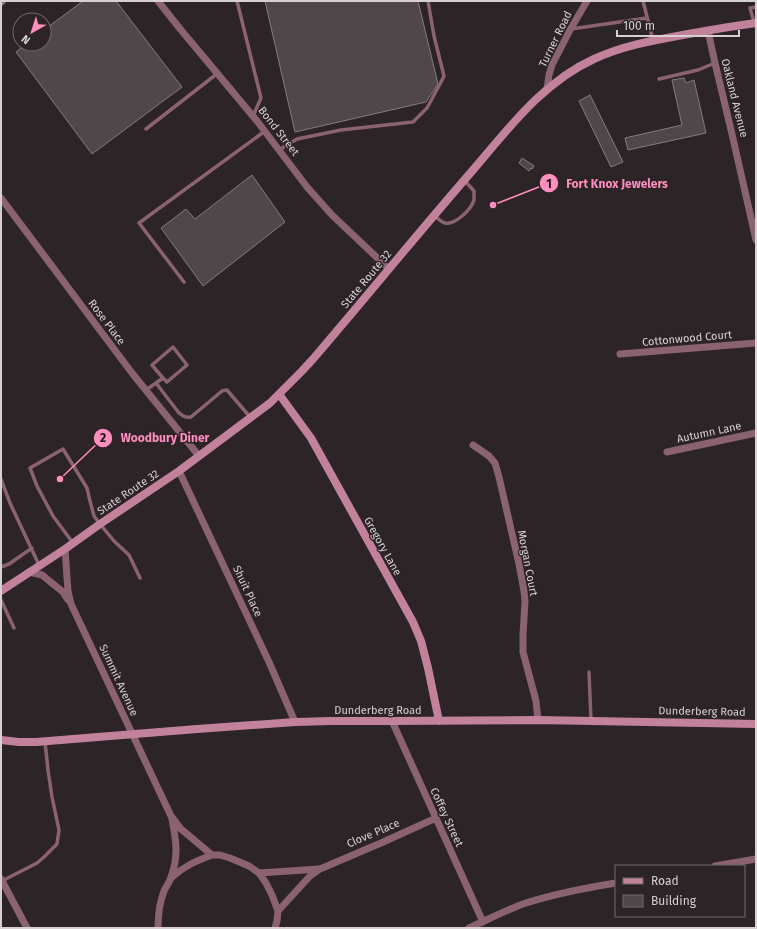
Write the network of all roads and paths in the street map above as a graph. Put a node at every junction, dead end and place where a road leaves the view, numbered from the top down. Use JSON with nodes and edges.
{"nodes":[{"id":1,"x":158,"y":1,"type":"edge"},
{"id":2,"x":237,"y":1,"type":"edge"},
{"id":3,"x":428,"y":1,"type":"edge"},
{"id":4,"x":587,"y":1,"type":"edge"},
{"id":5,"x":642,"y":1,"type":"edge"},
{"id":6,"x":756,"y":7,"type":"edge"},
{"id":7,"x":647,"y":18,"type":"junction"},
{"id":8,"x":755,"y":23,"type":"edge"},
{"id":9,"x":570,"y":30,"type":"junction"},
{"id":10,"x":708,"y":31,"type":"junction"},
{"id":11,"x":653,"y":40,"type":"junction"},
{"id":12,"x":715,"y":63,"type":"junction"},
{"id":13,"x":218,"y":74,"type":"junction"},
{"id":14,"x":659,"y":79,"type":"dead end"},
{"id":15,"x":547,"y":89,"type":"junction"},
{"id":16,"x":253,"y":116,"type":"junction"},
{"id":17,"x":146,"y":129,"type":"dead end"},
{"id":18,"x":265,"y":131,"type":"junction"},
{"id":19,"x":279,"y":150,"type":"junction"},
{"id":20,"x":464,"y":180,"type":"junction"},
{"id":21,"x":1,"y":198,"type":"edge"},
{"id":22,"x":434,"y":215,"type":"junction"},
{"id":23,"x":756,"y":240,"type":"edge"},
{"id":24,"x":389,"y":268,"type":"junction"},
{"id":25,"x":184,"y":282,"type":"dead end"},
{"id":26,"x":756,"y":343,"type":"edge"},
{"id":27,"x":620,"y":354,"type":"dead end"},
{"id":28,"x":163,"y":378,"type":"junction"},
{"id":29,"x":156,"y":383,"type":"junction"},
{"id":30,"x":146,"y":390,"type":"junction"},
{"id":31,"x":279,"y":394,"type":"junction"},
{"id":32,"x":250,"y":418,"type":"junction"},
{"id":33,"x":756,"y":433,"type":"edge"},
{"id":34,"x":473,"y":445,"type":"dead end"},
{"id":35,"x":666,"y":452,"type":"dead end"},
{"id":36,"x":199,"y":456,"type":"junction"},
{"id":37,"x":179,"y":471,"type":"junction"},
{"id":38,"x":1,"y":479,"type":"edge"},
{"id":39,"x":100,"y":524,"type":"junction"},
{"id":40,"x":73,"y":543,"type":"junction"},
{"id":41,"x":32,"y":548,"type":"junction"},
{"id":42,"x":65,"y":549,"type":"junction"},
{"id":43,"x":39,"y":565,"type":"junction"},
{"id":44,"x":1,"y":567,"type":"edge"},
{"id":45,"x":29,"y":572,"type":"junction"},
{"id":46,"x":140,"y":578,"type":"dead end"},
{"id":47,"x":1,"y":591,"type":"edge"},
{"id":48,"x":1,"y":600,"type":"edge"},
{"id":49,"x":71,"y":604,"type":"junction"},
{"id":50,"x":14,"y":628,"type":"dead end"},
{"id":51,"x":588,"y":672,"type":"dead end"},
{"id":52,"x":538,"y":720,"type":"junction"},
{"id":53,"x":591,"y":720,"type":"junction"},
{"id":54,"x":392,"y":721,"type":"junction"},
{"id":55,"x":439,"y":721,"type":"junction"},
{"id":56,"x":295,"y":722,"type":"junction"},
{"id":57,"x":756,"y":724,"type":"edge"},
{"id":58,"x":132,"y":733,"type":"junction"},
{"id":59,"x":1,"y":740,"type":"edge"},
{"id":60,"x":45,"y":741,"type":"junction"},
{"id":61,"x":171,"y":816,"type":"junction"},
{"id":62,"x":436,"y":818,"type":"junction"},
{"id":63,"x":212,"y":855,"type":"junction"},
{"id":64,"x":756,"y":859,"type":"edge"},
{"id":65,"x":721,"y":865,"type":"edge"},
{"id":66,"x":320,"y":869,"type":"junction"},
{"id":67,"x":259,"y":873,"type":"junction"},
{"id":68,"x":171,"y":878,"type":"junction"},
{"id":69,"x":2,"y":880,"type":"edge"},
{"id":70,"x":615,"y":883,"type":"edge"},
{"id":71,"x":278,"y":911,"type":"junction"},
{"id":72,"x":484,"y":922,"type":"junction"},
{"id":73,"x":27,"y":928,"type":"edge"},
{"id":74,"x":158,"y":928,"type":"edge"},
{"id":75,"x":275,"y":928,"type":"edge"},
{"id":76,"x":469,"y":928,"type":"edge"}],
"edges":[{"from":1,"to":13,"type":"street","name":"Bond Street"},
{"from":2,"to":16,"type":"lane"},
{"from":3,"to":19,"type":"lane"},
{"from":4,"to":9,"type":"street","name":"Turner Road"},
{"from":5,"to":7,"type":"lane"},
{"from":6,"to":8,"type":"lane"},
{"from":7,"to":9,"type":"lane"},
{"from":7,"to":11,"type":"lane"},
{"from":8,"to":10,"type":"street","name":"State Route 32"},
{"from":9,"to":15,"type":"street","name":"Turner Road"},
{"from":10,"to":11,"type":"street","name":"State Route 32"},
{"from":10,"to":12,"type":"street","name":"Oakland Avenue"},
{"from":11,"to":15,"type":"street","name":"State Route 32"},
{"from":12,"to":14,"type":"lane"},
{"from":12,"to":23,"type":"street","name":"Oakland Avenue"},
{"from":13,"to":16,"type":"street","name":"Bond Street"},
{"from":13,"to":17,"type":"lane"},
{"from":15,"to":20,"type":"street","name":"State Route 32"},
{"from":16,"to":18,"type":"street","name":"Bond Street"},
{"from":18,"to":19,"type":"street","name":"Bond Street"},
{"from":18,"to":25,"type":"lane"},
{"from":19,"to":24,"type":"street","name":"Bond Street"},
{"from":20,"to":22,"type":"street","name":"State Route 32"},
{"from":20,"to":22,"type":"lane"},
{"from":21,"to":30,"type":"street","name":"Rose Place"},
{"from":22,"to":24,"type":"street","name":"State Route 32"},
{"from":24,"to":31,"type":"street","name":"State Route 32"},
{"from":26,"to":27,"type":"street","name":"Cottonwood Court"},
{"from":28,"to":28,"type":"lane"},
{"from":28,"to":29,"type":"lane"},
{"from":29,"to":30,"type":"lane"},
{"from":29,"to":32,"type":"lane"},
{"from":30,"to":36,"type":"street","name":"Rose Place"},
{"from":31,"to":32,"type":"street","name":"State Route 32"},
{"from":31,"to":55,"type":"street","name":"Gregory Lane"},
{"from":32,"to":36,"type":"street","name":"State Route 32"},
{"from":33,"to":35,"type":"street","name":"Autumn Lane"},
{"from":34,"to":52,"type":"street","name":"Morgan Court"},
{"from":36,"to":37,"type":"street","name":"State Route 32"},
{"from":37,"to":39,"type":"street","name":"State Route 32"},
{"from":37,"to":56,"type":"street","name":"Shuit Place"},
{"from":38,"to":41,"type":"lane"},
{"from":39,"to":40,"type":"street","name":"State Route 32"},
{"from":39,"to":40,"type":"lane"},
{"from":39,"to":46,"type":"lane"},
{"from":40,"to":42,"type":"street","name":"State Route 32"},
{"from":41,"to":43,"type":"lane"},
{"from":41,"to":44,"type":"lane"},
{"from":42,"to":43,"type":"street","name":"State Route 32"},
{"from":42,"to":49,"type":"street","name":"Summit Avenue"},
{"from":43,"to":45,"type":"street","name":"State Route 32"},
{"from":45,"to":47,"type":"street","name":"State Route 32"},
{"from":45,"to":49,"type":"street"},
{"from":48,"to":50,"type":"lane"},
{"from":49,"to":58,"type":"street","name":"Summit Avenue"},
{"from":51,"to":53,"type":"lane"},
{"from":52,"to":53,"type":"street","name":"Dunderberg Road"},
{"from":52,"to":55,"type":"street","name":"Dunderberg Road"},
{"from":53,"to":57,"type":"street","name":"Dunderberg Road"},
{"from":54,"to":55,"type":"street","name":"Dunderberg Road"},
{"from":54,"to":56,"type":"street","name":"Dunderberg Road"},
{"from":54,"to":62,"type":"street","name":"Coffey Street"},
{"from":56,"to":58,"type":"street","name":"Dunderberg Road"},
{"from":58,"to":60,"type":"street","name":"Dunderberg Road"},
{"from":58,"to":61,"type":"street","name":"Summit Avenue"},
{"from":59,"to":60,"type":"street","name":"Dunderberg Road"},
{"from":60,"to":69,"type":"lane"},
{"from":61,"to":63,"type":"street","name":"Summit Avenue"},
{"from":61,"to":68,"type":"street","name":"Summit Avenue"},
{"from":62,"to":66,"type":"street","name":"Clove Place"},
{"from":62,"to":72,"type":"street","name":"Coffey Street"},
{"from":63,"to":67,"type":"street","name":"Summit Avenue"},
{"from":63,"to":68,"type":"street","name":"Summit Avenue"},
{"from":64,"to":65,"type":"street"},
{"from":66,"to":67,"type":"street","name":"Clove Place"},
{"from":66,"to":71,"type":"street","name":"Clove Place"},
{"from":67,"to":71,"type":"street","name":"Summit Avenue"},
{"from":68,"to":74,"type":"street","name":"Summit Avenue"},
{"from":69,"to":73,"type":"street"},
{"from":70,"to":72,"type":"street"},
{"from":71,"to":75,"type":"street"},
{"from":72,"to":76,"type":"street"}]}
